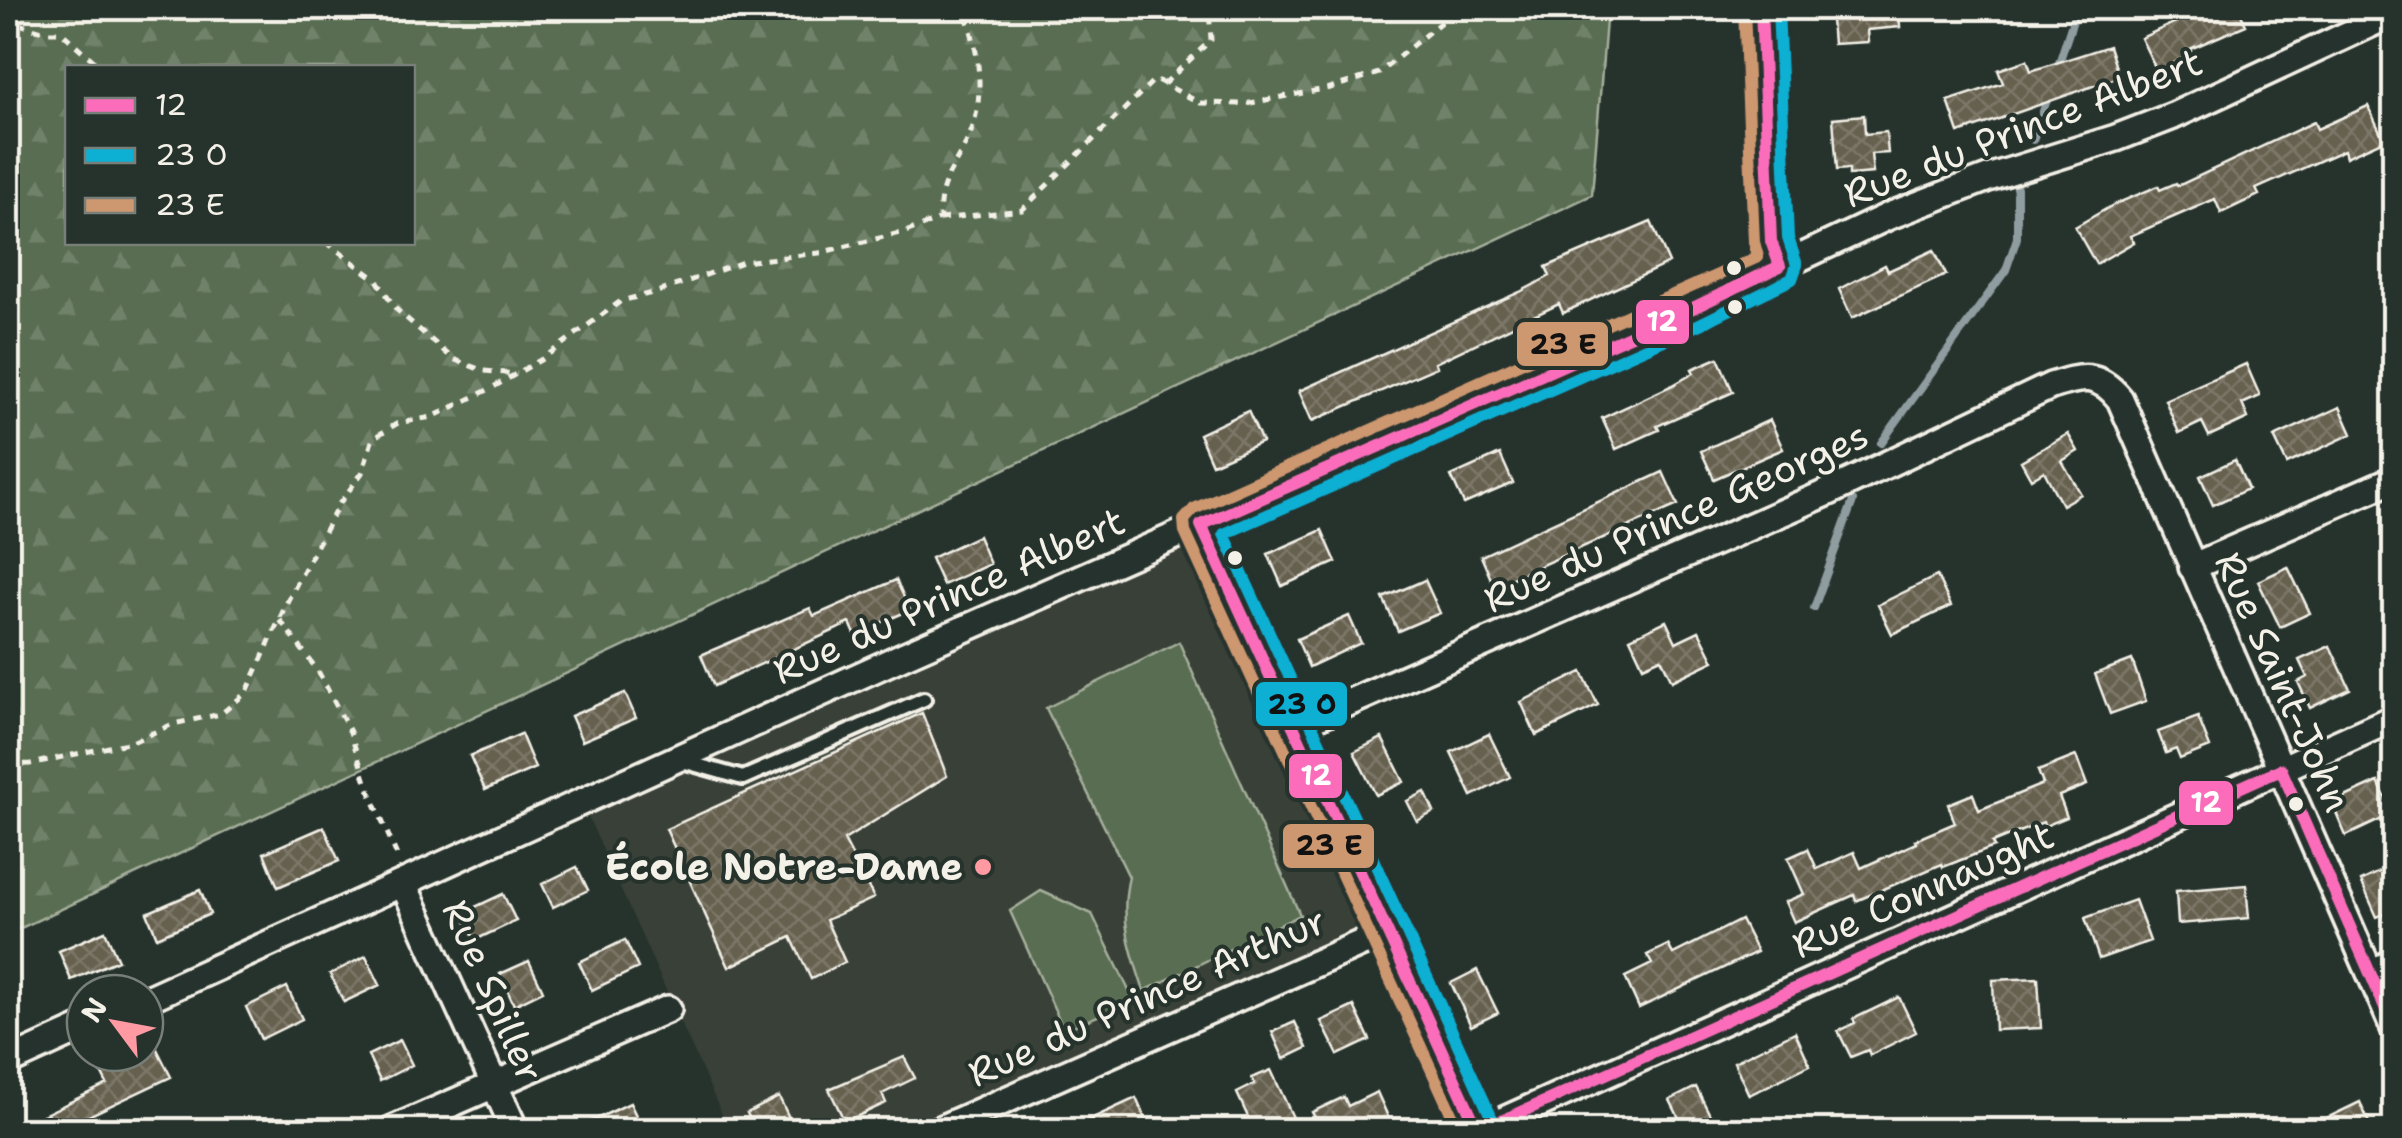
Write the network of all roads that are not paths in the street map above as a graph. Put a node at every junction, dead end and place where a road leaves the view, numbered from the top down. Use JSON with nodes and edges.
{"nodes":[{"id":1,"x":1761,"y":8,"type":"edge"},
{"id":2,"x":2394,"y":13,"type":"edge"},
{"id":3,"x":1780,"y":266,"type":"junction"},
{"id":4,"x":2091,"y":378,"type":"joint"},
{"id":5,"x":2394,"y":479,"type":"edge"},
{"id":6,"x":1201,"y":525,"type":"junction"},
{"id":7,"x":2192,"y":567,"type":"junction"},
{"id":8,"x":924,"y":700,"type":"dead end"},
{"id":9,"x":2394,"y":718,"type":"edge"},
{"id":10,"x":1291,"y":728,"type":"junction"},
{"id":11,"x":676,"y":759,"type":"junction"},
{"id":12,"x":2281,"y":770,"type":"junction"},
{"id":13,"x":404,"y":877,"type":"junction"},
{"id":14,"x":1387,"y":932,"type":"junction"},
{"id":15,"x":2394,"y":962,"type":"edge"},
{"id":16,"x":2370,"y":973,"type":"junction"},
{"id":17,"x":165,"y":991,"type":"edge"},
{"id":18,"x":668,"y":1009,"type":"dead end"},
{"id":19,"x":2394,"y":1028,"type":"edge"},
{"id":20,"x":65,"y":1036,"type":"edge"},
{"id":21,"x":8,"y":1062,"type":"edge"},
{"id":22,"x":494,"y":1084,"type":"junction"},
{"id":23,"x":391,"y":1130,"type":"edge"},
{"id":24,"x":514,"y":1130,"type":"edge"},
{"id":25,"x":938,"y":1130,"type":"edge"},
{"id":26,"x":1480,"y":1130,"type":"edge"}],
"edges":[{"from":1,"to":3,"type":"street"},
{"from":2,"to":3,"type":"street","name":"Rue du Prince Albert"},
{"from":3,"to":6,"type":"street","name":"Rue du Prince Albert"},
{"from":4,"to":7,"type":"street","name":"Rue Saint-John"},
{"from":4,"to":10,"type":"street","name":"Rue du Prince Georges"},
{"from":5,"to":7,"type":"street"},
{"from":6,"to":10,"type":"street"},
{"from":6,"to":11,"type":"street","name":"Rue du Prince Albert"},
{"from":7,"to":12,"type":"street","name":"Rue Saint-John"},
{"from":8,"to":11,"type":"lane"},
{"from":9,"to":12,"type":"street","name":"Rue Connaught"},
{"from":10,"to":14,"type":"street"},
{"from":11,"to":13,"type":"street","name":"Rue du Prince Albert"},
{"from":12,"to":16,"type":"street","name":"Rue Saint-John"},
{"from":12,"to":26,"type":"street","name":"Rue Connaught"},
{"from":13,"to":17,"type":"street","name":"Rue du Prince Albert"},
{"from":13,"to":22,"type":"street","name":"Rue Spiller"},
{"from":14,"to":25,"type":"street","name":"Rue du Prince Arthur"},
{"from":14,"to":26,"type":"street"},
{"from":15,"to":16,"type":"street"},
{"from":16,"to":19,"type":"street","name":"Rue Saint-John"},
{"from":18,"to":22,"type":"street"},
{"from":20,"to":21,"type":"street"},
{"from":22,"to":23,"type":"street"},
{"from":22,"to":24,"type":"street","name":"Rue Spiller"}]}
